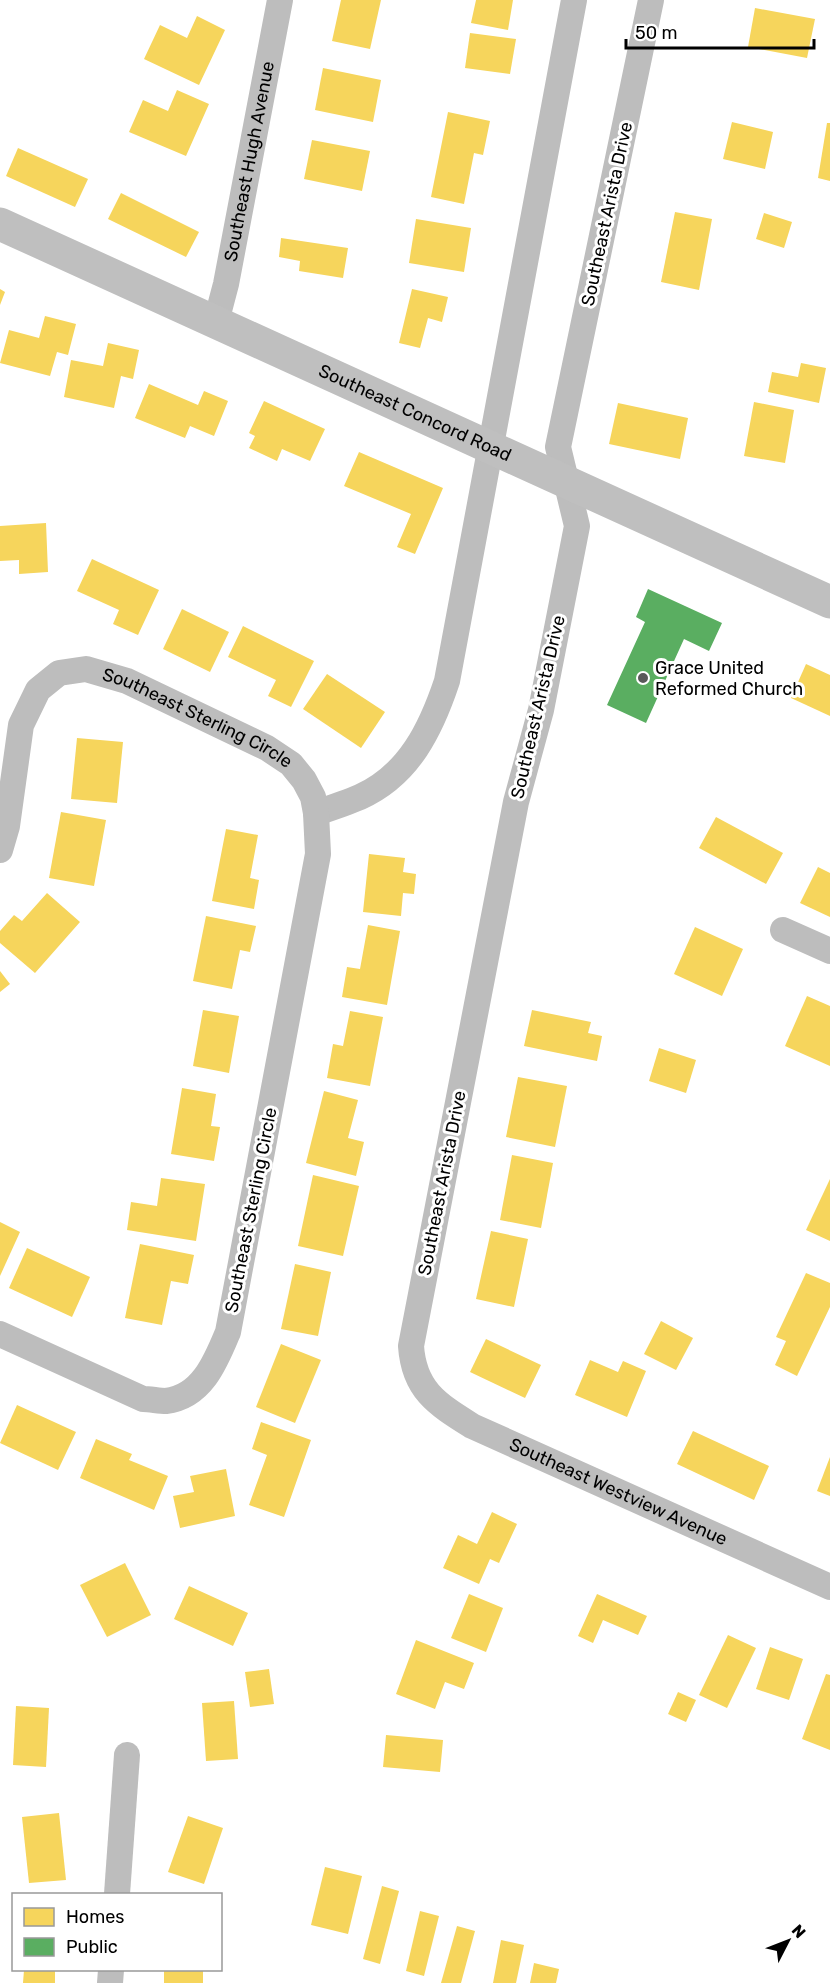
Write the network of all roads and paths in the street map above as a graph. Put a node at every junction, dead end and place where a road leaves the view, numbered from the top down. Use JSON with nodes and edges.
{"nodes":[{"id":1,"x":279,"y":0,"type":"edge"},
{"id":2,"x":574,"y":0,"type":"edge"},
{"id":3,"x":651,"y":0,"type":"edge"},
{"id":4,"x":0,"y":224,"type":"edge"},
{"id":5,"x":216,"y":322,"type":"junction"},
{"id":6,"x":490,"y":448,"type":"junction"},
{"id":7,"x":566,"y":481,"type":"junction"},
{"id":8,"x":830,"y":602,"type":"edge"},
{"id":9,"x":316,"y":813,"type":"junction"},
{"id":10,"x":0,"y":850,"type":"edge"},
{"id":11,"x":783,"y":930,"type":"dead end"},
{"id":12,"x":830,"y":951,"type":"edge"},
{"id":13,"x":0,"y":1334,"type":"edge"},
{"id":14,"x":419,"y":1380,"type":"joint"},
{"id":15,"x":830,"y":1587,"type":"edge"},
{"id":16,"x":127,"y":1755,"type":"dead end"},
{"id":17,"x":117,"y":1893,"type":"edge"}],
"edges":[{"from":1,"to":5,"type":"street","name":"Southeast Hugh Avenue"},
{"from":2,"to":6,"type":"street"},
{"from":3,"to":7,"type":"street","name":"Southeast Arista Drive"},
{"from":4,"to":5,"type":"street","name":"Southeast Concord Road"},
{"from":5,"to":6,"type":"street","name":"Southeast Concord Road"},
{"from":6,"to":7,"type":"street","name":"Southeast Concord Road"},
{"from":6,"to":9,"type":"street"},
{"from":7,"to":8,"type":"street","name":"Southeast Concord Road"},
{"from":7,"to":14,"type":"street","name":"Southeast Arista Drive"},
{"from":9,"to":10,"type":"street","name":"Southeast Sterling Circle"},
{"from":9,"to":13,"type":"street","name":"Southeast Sterling Circle"},
{"from":11,"to":12,"type":"street"},
{"from":14,"to":15,"type":"street","name":"Southeast Westview Avenue"},
{"from":16,"to":17,"type":"street"}]}
